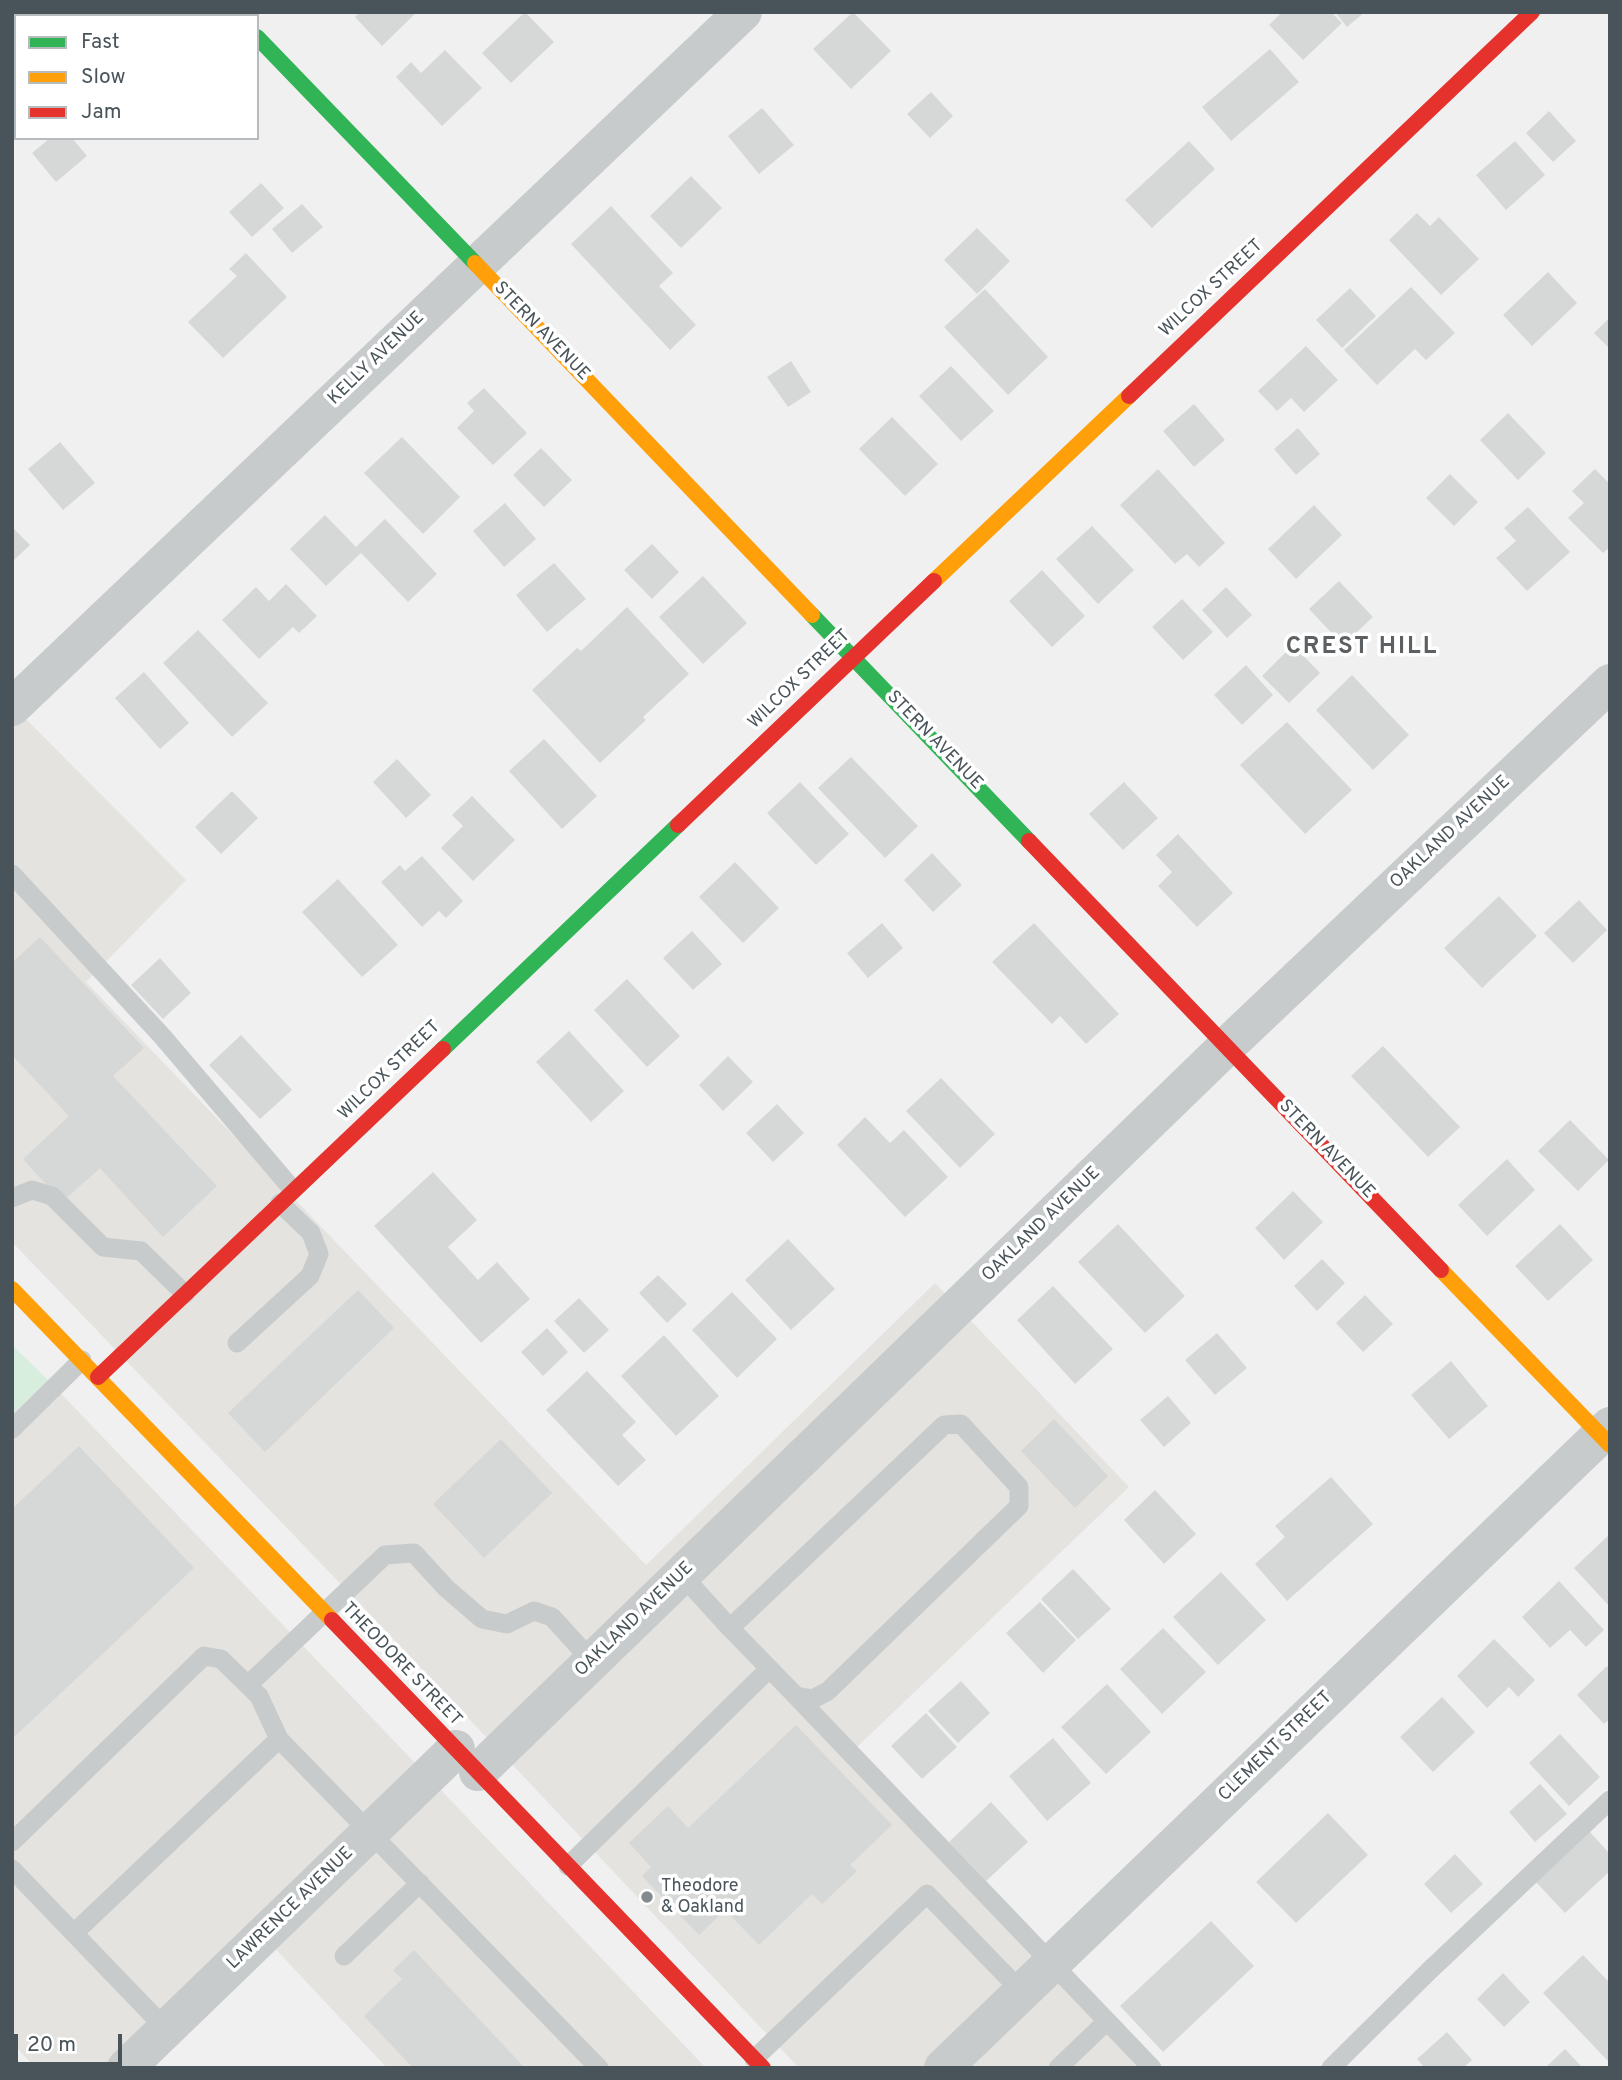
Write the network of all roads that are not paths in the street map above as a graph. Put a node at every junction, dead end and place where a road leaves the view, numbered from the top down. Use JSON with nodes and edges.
{"nodes":[{"id":1,"x":743,"y":12,"type":"edge"},
{"id":2,"x":1532,"y":12,"type":"edge"},
{"id":3,"x":259,"y":39,"type":"edge"},
{"id":4,"x":475,"y":265,"type":"junction"},
{"id":5,"x":852,"y":656,"type":"junction"},
{"id":6,"x":1610,"y":682,"type":"edge"},
{"id":7,"x":12,"y":707,"type":"edge"},
{"id":8,"x":12,"y":874,"type":"edge"},
{"id":9,"x":1227,"y":1046,"type":"junction"},
{"id":10,"x":287,"y":1197,"type":"junction"},
{"id":11,"x":12,"y":1198,"type":"edge"},
{"id":12,"x":12,"y":1289,"type":"edge"},
{"id":13,"x":184,"y":1294,"type":"junction"},
{"id":14,"x":237,"y":1343,"type":"dead end"},
{"id":15,"x":82,"y":1360,"type":"junction"},
{"id":16,"x":98,"y":1377,"type":"junction"},
{"id":17,"x":12,"y":1429,"type":"edge"},
{"id":18,"x":1607,"y":1435,"type":"edge"},
{"id":19,"x":681,"y":1574,"type":"junction"},
{"id":20,"x":324,"y":1613,"type":"junction"},
{"id":21,"x":730,"y":1628,"type":"junction"},
{"id":22,"x":592,"y":1661,"type":"junction"},
{"id":23,"x":769,"y":1669,"type":"junction"},
{"id":24,"x":248,"y":1685,"type":"junction"},
{"id":25,"x":796,"y":1696,"type":"junction"},
{"id":26,"x":279,"y":1739,"type":"junction"},
{"id":27,"x":467,"y":1761,"type":"junction"},
{"id":28,"x":1610,"y":1800,"type":"edge"},
{"id":29,"x":370,"y":1832,"type":"junction"},
{"id":30,"x":12,"y":1842,"type":"edge"},
{"id":31,"x":568,"y":1866,"type":"junction"},
{"id":32,"x":12,"y":1868,"type":"edge"},
{"id":33,"x":420,"y":1883,"type":"junction"},
{"id":34,"x":74,"y":1933,"type":"junction"},
{"id":35,"x":344,"y":1956,"type":"dead end"},
{"id":36,"x":1051,"y":1964,"type":"junction"},
{"id":37,"x":1022,"y":1992,"type":"junction"},
{"id":38,"x":1107,"y":2021,"type":"junction"},
{"id":39,"x":166,"y":2029,"type":"junction"},
{"id":40,"x":758,"y":2063,"type":"edge"},
{"id":41,"x":1147,"y":2066,"type":"edge"},
{"id":42,"x":126,"y":2068,"type":"edge"},
{"id":43,"x":599,"y":2068,"type":"edge"},
{"id":44,"x":943,"y":2068,"type":"edge"},
{"id":45,"x":1058,"y":2068,"type":"edge"},
{"id":46,"x":1331,"y":2068,"type":"edge"}],
"edges":[{"from":1,"to":4,"type":"street","name":"KELLY AVENUE"},
{"from":2,"to":5,"type":"street","name":"WILCOX STREET"},
{"from":3,"to":4,"type":"street","name":"STERN AVENUE"},
{"from":4,"to":5,"type":"street","name":"STERN AVENUE"},
{"from":4,"to":7,"type":"street","name":"KELLY AVENUE"},
{"from":5,"to":9,"type":"street","name":"STERN AVENUE"},
{"from":5,"to":10,"type":"street","name":"WILCOX STREET"},
{"from":6,"to":9,"type":"street","name":"OAKLAND AVENUE"},
{"from":8,"to":10,"type":"lane"},
{"from":9,"to":18,"type":"street","name":"STERN AVENUE"},
{"from":9,"to":19,"type":"street","name":"OAKLAND AVENUE"},
{"from":10,"to":13,"type":"street","name":"WILCOX STREET"},
{"from":10,"to":14,"type":"lane"},
{"from":11,"to":13,"type":"lane"},
{"from":12,"to":15,"type":"street","name":"THEODORE STREET"},
{"from":13,"to":16,"type":"street","name":"WILCOX STREET"},
{"from":15,"to":16,"type":"street","name":"THEODORE STREET"},
{"from":15,"to":17,"type":"lane"},
{"from":16,"to":20,"type":"street","name":"THEODORE STREET"},
{"from":18,"to":36,"type":"street","name":"CLEMENT STREET"},
{"from":19,"to":21,"type":"lane"},
{"from":19,"to":22,"type":"street","name":"OAKLAND AVENUE"},
{"from":20,"to":22,"type":"lane"},
{"from":20,"to":24,"type":"lane"},
{"from":20,"to":27,"type":"street","name":"THEODORE STREET"},
{"from":21,"to":23,"type":"lane"},
{"from":21,"to":25,"type":"lane"},
{"from":22,"to":27,"type":"street","name":"OAKLAND AVENUE"},
{"from":23,"to":25,"type":"lane"},
{"from":23,"to":31,"type":"lane"},
{"from":24,"to":26,"type":"lane"},
{"from":24,"to":30,"type":"lane"},
{"from":25,"to":36,"type":"lane"},
{"from":26,"to":29,"type":"lane"},
{"from":26,"to":34,"type":"lane"},
{"from":27,"to":29,"type":"street","name":"LAWRENCE AVENUE"},
{"from":27,"to":31,"type":"street","name":"THEODORE STREET"},
{"from":28,"to":46,"type":"lane"},
{"from":29,"to":33,"type":"lane"},
{"from":29,"to":39,"type":"street","name":"LAWRENCE AVENUE"},
{"from":31,"to":40,"type":"street","name":"THEODORE STREET"},
{"from":32,"to":34,"type":"lane"},
{"from":33,"to":35,"type":"lane"},
{"from":33,"to":43,"type":"lane"},
{"from":34,"to":39,"type":"lane"},
{"from":36,"to":37,"type":"street","name":"CLEMENT STREET"},
{"from":36,"to":38,"type":"lane"},
{"from":37,"to":40,"type":"lane"},
{"from":37,"to":44,"type":"street","name":"CLEMENT STREET"},
{"from":38,"to":41,"type":"lane"},
{"from":38,"to":45,"type":"lane"},
{"from":39,"to":42,"type":"street","name":"LAWRENCE AVENUE"}]}
